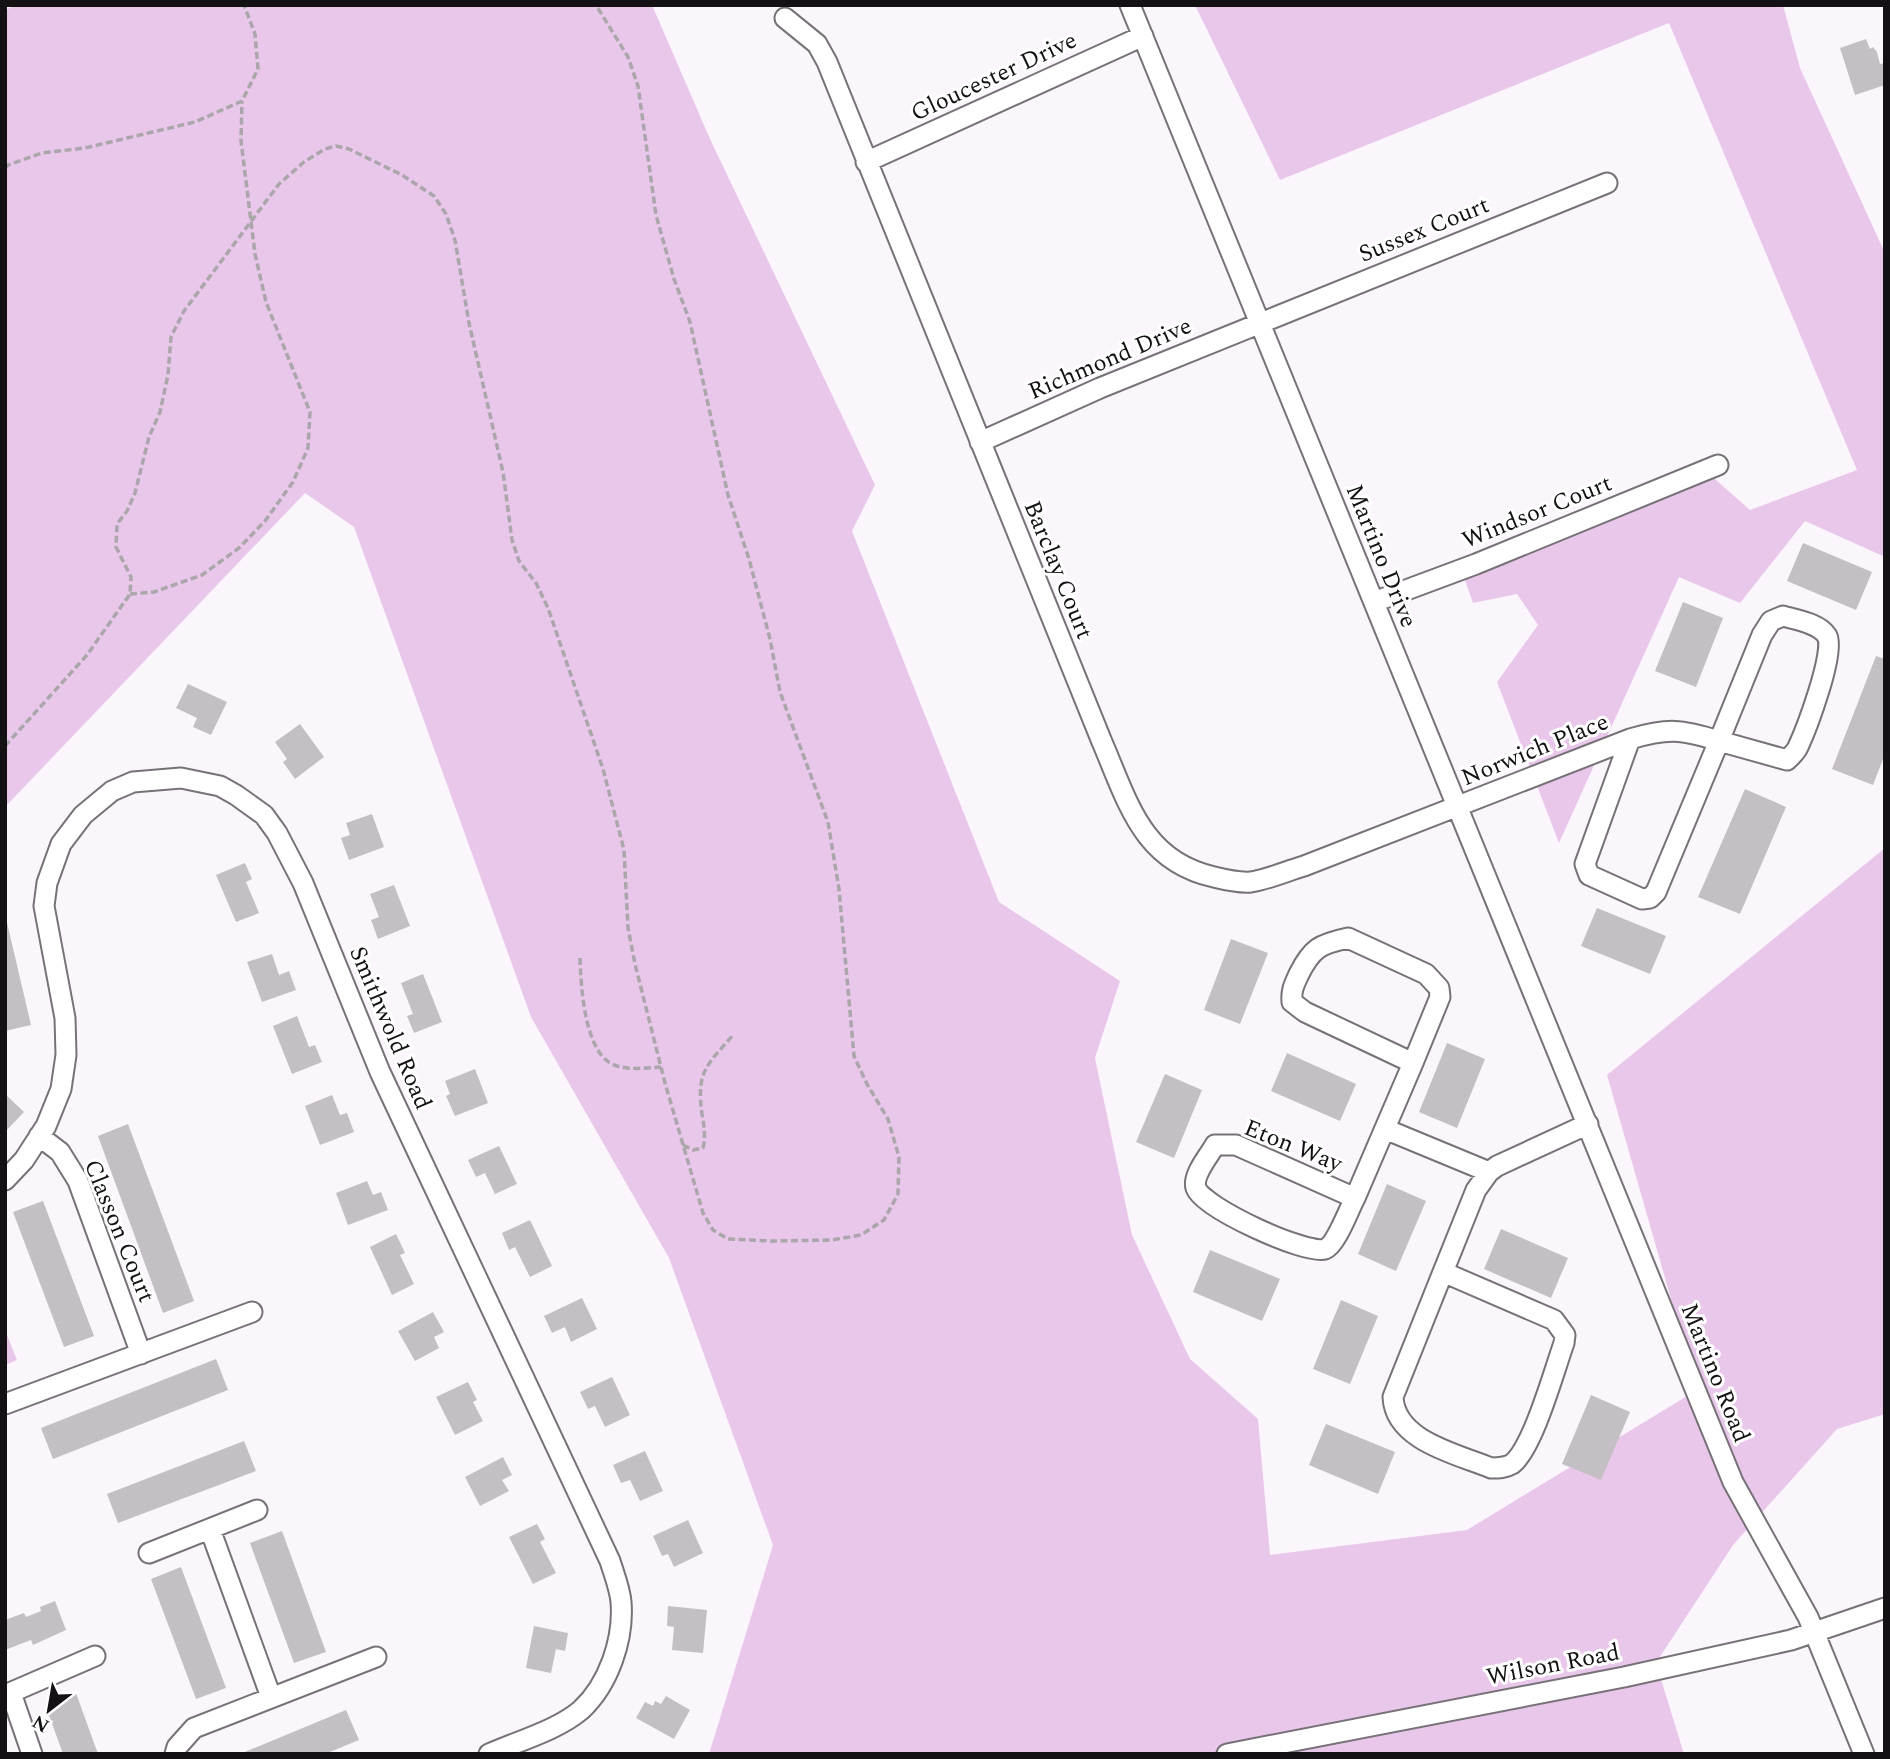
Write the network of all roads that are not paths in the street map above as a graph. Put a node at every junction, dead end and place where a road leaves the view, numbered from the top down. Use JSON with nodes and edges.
{"nodes":[{"id":1,"x":1130,"y":5,"type":"edge"},
{"id":2,"x":785,"y":18,"type":"dead end"},
{"id":3,"x":1143,"y":36,"type":"junction"},
{"id":4,"x":866,"y":162,"type":"junction"},
{"id":5,"x":1606,"y":183,"type":"dead end"},
{"id":6,"x":1260,"y":323,"type":"junction"},
{"id":7,"x":980,"y":442,"type":"junction"},
{"id":8,"x":1718,"y":465,"type":"dead end"},
{"id":9,"x":1374,"y":602,"type":"junction"},
{"id":10,"x":1630,"y":739,"type":"junction"},
{"id":11,"x":1719,"y":741,"type":"junction"},
{"id":12,"x":1458,"y":807,"type":"junction"},
{"id":13,"x":1413,"y":1063,"type":"junction"},
{"id":14,"x":1588,"y":1124,"type":"junction"},
{"id":15,"x":1385,"y":1129,"type":"junction"},
{"id":16,"x":40,"y":1136,"type":"junction"},
{"id":17,"x":1489,"y":1172,"type":"junction"},
{"id":18,"x":5,"y":1180,"type":"edge"},
{"id":19,"x":1355,"y":1198,"type":"junction"},
{"id":20,"x":1443,"y":1272,"type":"junction"},
{"id":21,"x":251,"y":1312,"type":"dead end"},
{"id":22,"x":141,"y":1354,"type":"junction"},
{"id":23,"x":5,"y":1404,"type":"edge"},
{"id":24,"x":257,"y":1510,"type":"dead end"},
{"id":25,"x":210,"y":1529,"type":"junction"},
{"id":26,"x":149,"y":1553,"type":"dead end"},
{"id":27,"x":1885,"y":1608,"type":"edge"},
{"id":28,"x":1814,"y":1632,"type":"junction"},
{"id":29,"x":95,"y":1656,"type":"dead end"},
{"id":30,"x":376,"y":1657,"type":"dead end"},
{"id":31,"x":8,"y":1694,"type":"edge"},
{"id":32,"x":271,"y":1697,"type":"junction"},
{"id":33,"x":32,"y":1754,"type":"edge"},
{"id":34,"x":175,"y":1754,"type":"edge"},
{"id":35,"x":489,"y":1754,"type":"edge"},
{"id":36,"x":1227,"y":1754,"type":"edge"},
{"id":37,"x":1864,"y":1754,"type":"edge"}],
"edges":[{"from":1,"to":3,"type":"street","name":"Martino Drive"},
{"from":2,"to":4,"type":"street","name":"Barclay Court"},
{"from":3,"to":4,"type":"street","name":"Gloucester Drive"},
{"from":3,"to":6,"type":"street","name":"Martino Drive"},
{"from":4,"to":7,"type":"street","name":"Barclay Court"},
{"from":5,"to":6,"type":"street","name":"Sussex Court"},
{"from":6,"to":7,"type":"street","name":"Richmond Drive"},
{"from":6,"to":9,"type":"street","name":"Martino Drive"},
{"from":7,"to":12,"type":"street","name":"Barclay Court"},
{"from":8,"to":9,"type":"street","name":"Windsor Court"},
{"from":9,"to":12,"type":"street","name":"Martino Drive"},
{"from":10,"to":11,"type":"street","name":"Norwich Place"},
{"from":10,"to":11,"type":"street","name":"Norwich Place"},
{"from":10,"to":12,"type":"street","name":"Norwich Place"},
{"from":11,"to":11,"type":"street","name":"Norwich Place"},
{"from":12,"to":14,"type":"street","name":"Martino Drive"},
{"from":13,"to":13,"type":"street","name":"Eton Way"},
{"from":13,"to":15,"type":"street","name":"Eton Way"},
{"from":14,"to":17,"type":"street"},
{"from":14,"to":28,"type":"street","name":"Martino Road"},
{"from":15,"to":17,"type":"street"},
{"from":15,"to":19,"type":"street","name":"Eton Way"},
{"from":16,"to":18,"type":"street","name":"Smithwold Road"},
{"from":16,"to":22,"type":"street","name":"Classon Court"},
{"from":16,"to":35,"type":"street","name":"Smithwold Road"},
{"from":17,"to":20,"type":"street"},
{"from":19,"to":19,"type":"street","name":"Eton Way"},
{"from":20,"to":20,"type":"street"},
{"from":21,"to":22,"type":"street"},
{"from":22,"to":23,"type":"street"},
{"from":24,"to":25,"type":"street"},
{"from":25,"to":26,"type":"street"},
{"from":25,"to":32,"type":"street"},
{"from":27,"to":28,"type":"street","name":"Wilson Road"},
{"from":28,"to":36,"type":"street","name":"Wilson Road"},
{"from":28,"to":37,"type":"street","name":"Martino Road"},
{"from":29,"to":31,"type":"street"},
{"from":30,"to":32,"type":"street"},
{"from":31,"to":33,"type":"street"},
{"from":32,"to":34,"type":"street"}]}
